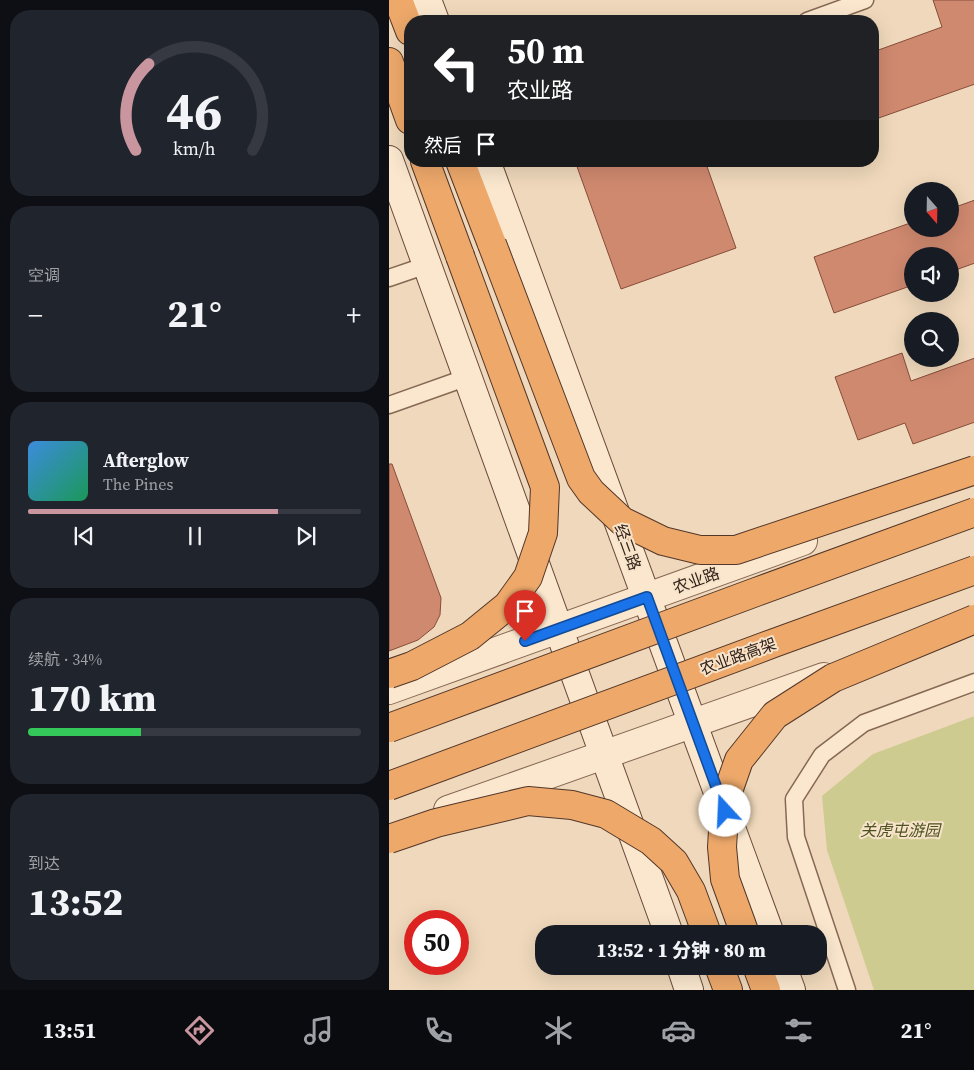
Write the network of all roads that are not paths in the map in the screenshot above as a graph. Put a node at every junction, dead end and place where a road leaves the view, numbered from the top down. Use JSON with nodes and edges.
{"nodes":[{"id":1,"x":398,"y":0,"type":"edge"},
{"id":2,"x":427,"y":0,"type":"edge"},
{"id":3,"x":865,"y":0,"type":"edge"},
{"id":4,"x":433,"y":15,"type":"edge"},
{"id":5,"x":824,"y":15,"type":"edge"},
{"id":6,"x":404,"y":16,"type":"edge"},
{"id":7,"x":389,"y":62,"type":"edge"},
{"id":8,"x":404,"y":103,"type":"edge"},
{"id":9,"x":389,"y":160,"type":"edge"},
{"id":10,"x":427,"y":167,"type":"edge"},
{"id":11,"x":462,"y":167,"type":"edge"},
{"id":12,"x":488,"y":167,"type":"edge"},
{"id":13,"x":427,"y":265,"type":"junction"},
{"id":14,"x":389,"y":278,"type":"edge"},
{"id":15,"x":468,"y":377,"type":"junction"},
{"id":16,"x":389,"y":405,"type":"edge"},
{"id":17,"x":974,"y":470,"type":"edge"},
{"id":18,"x":974,"y":480,"type":"edge"},
{"id":19,"x":974,"y":512,"type":"edge"},
{"id":20,"x":974,"y":570,"type":"edge"},
{"id":21,"x":647,"y":597,"type":"junction"},
{"id":22,"x":974,"y":619,"type":"edge"},
{"id":23,"x":974,"y":624,"type":"edge"},
{"id":24,"x":559,"y":629,"type":"junction"},
{"id":25,"x":389,"y":674,"type":"edge"},
{"id":26,"x":974,"y":682,"type":"edge"},
{"id":27,"x":389,"y":690,"type":"edge"},
{"id":28,"x":693,"y":724,"type":"junction"},
{"id":29,"x":389,"y":728,"type":"edge"},
{"id":30,"x":604,"y":755,"type":"junction"},
{"id":31,"x":389,"y":786,"type":"edge"},
{"id":32,"x":389,"y":831,"type":"edge"},
{"id":33,"x":389,"y":839,"type":"edge"},
{"id":34,"x":666,"y":925,"type":"edge"},
{"id":35,"x":704,"y":925,"type":"edge"},
{"id":36,"x":742,"y":925,"type":"edge"},
{"id":37,"x":767,"y":925,"type":"edge"},
{"id":38,"x":684,"y":975,"type":"edge"},
{"id":39,"x":722,"y":975,"type":"edge"},
{"id":40,"x":760,"y":975,"type":"edge"},
{"id":41,"x":785,"y":975,"type":"edge"},
{"id":42,"x":689,"y":990,"type":"edge"},
{"id":43,"x":728,"y":990,"type":"edge"},
{"id":44,"x":766,"y":990,"type":"edge"},
{"id":45,"x":791,"y":990,"type":"edge"},
{"id":46,"x":847,"y":990,"type":"edge"}],
"edges":[{"from":1,"to":6,"type":"highway"},
{"from":2,"to":4,"type":"main road"},
{"from":3,"to":5,"type":"lane"},
{"from":7,"to":8,"type":"highway"},
{"from":9,"to":13,"type":"main road"},
{"from":10,"to":25,"type":"highway","bridge":true},
{"from":11,"to":17,"type":"highway","bridge":true},
{"from":12,"to":21,"type":"main road","name":"经三路"},
{"from":13,"to":14,"type":"lane"},
{"from":13,"to":15,"type":"main road"},
{"from":15,"to":16,"type":"lane"},
{"from":15,"to":24,"type":"main road"},
{"from":18,"to":21,"type":"main road","name":"农业路"},
{"from":19,"to":29,"type":"highway","bridge":true},
{"from":20,"to":31,"type":"highway","name":"农业路高架","bridge":true},
{"from":21,"to":24,"type":"main road","name":"农业路"},
{"from":21,"to":28,"type":"main road","name":"经三路"},
{"from":22,"to":36,"type":"highway","bridge":true},
{"from":23,"to":28,"type":"main road"},
{"from":24,"to":27,"type":"main road","name":"农业路"},
{"from":24,"to":30,"type":"main road"},
{"from":26,"to":46,"type":"lane"},
{"from":28,"to":30,"type":"main road"},
{"from":28,"to":37,"type":"main road","name":"经三路"},
{"from":30,"to":32,"type":"main road"},
{"from":30,"to":34,"type":"main road"},
{"from":33,"to":35,"type":"highway","bridge":true},
{"from":38,"to":42,"type":"main road"},
{"from":39,"to":43,"type":"highway"},
{"from":40,"to":44,"type":"highway"},
{"from":41,"to":45,"type":"main road"}]}
